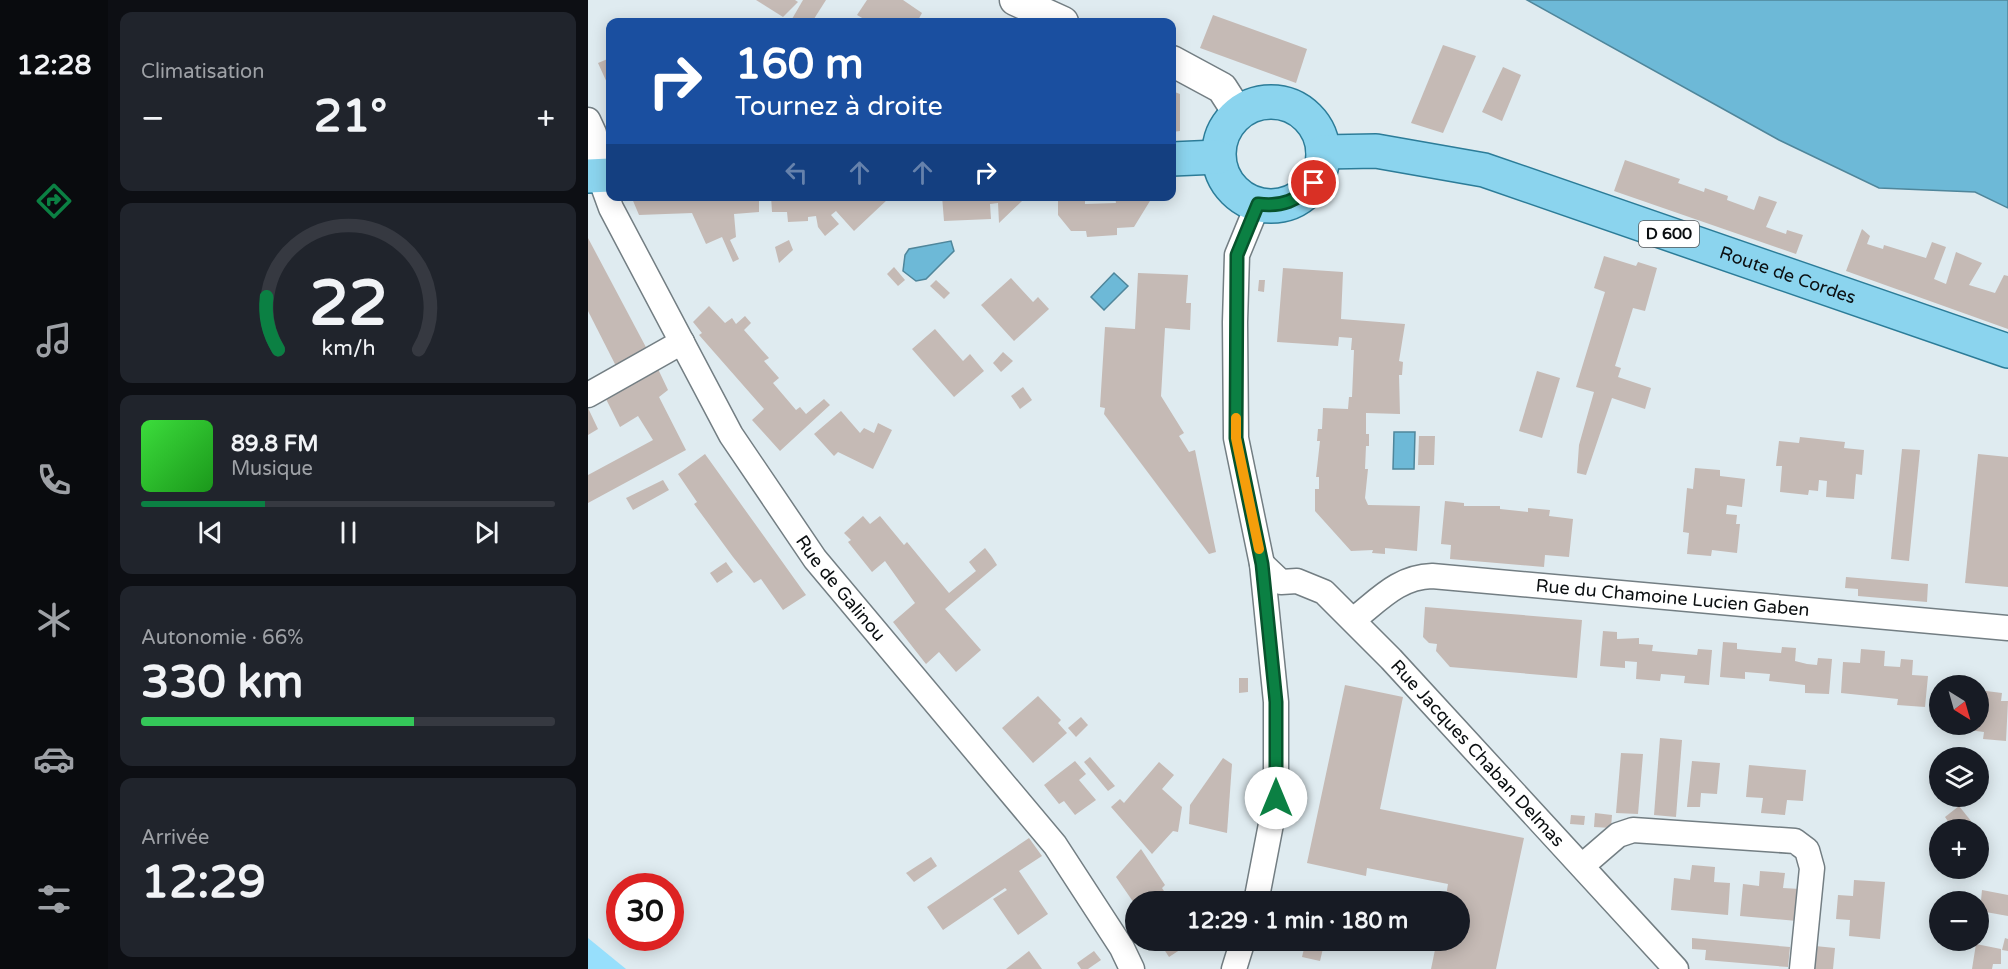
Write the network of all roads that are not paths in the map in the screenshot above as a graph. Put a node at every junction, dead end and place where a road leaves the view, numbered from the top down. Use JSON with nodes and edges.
{"nodes":[{"id":1,"x":1015,"y":0,"type":"edge"},
{"id":2,"x":1054,"y":18,"type":"edge"},
{"id":3,"x":1176,"y":63,"type":"edge"},
{"id":4,"x":1238,"y":113,"type":"junction"},
{"id":5,"x":588,"y":120,"type":"edge"},
{"id":6,"x":1323,"y":152,"type":"junction"},
{"id":7,"x":1218,"y":157,"type":"junction"},
{"id":8,"x":1176,"y":159,"type":"edge"},
{"id":9,"x":599,"y":175,"type":"edge"},
{"id":10,"x":606,"y":194,"type":"edge"},
{"id":11,"x":608,"y":201,"type":"edge"},
{"id":12,"x":1258,"y":204,"type":"junction"},
{"id":13,"x":682,"y":342,"type":"junction"},
{"id":14,"x":2008,"y":351,"type":"edge"},
{"id":15,"x":588,"y":395,"type":"edge"},
{"id":16,"x":1262,"y":564,"type":"junction"},
{"id":17,"x":1353,"y":620,"type":"junction"},
{"id":18,"x":2008,"y":628,"type":"edge"},
{"id":19,"x":1582,"y":866,"type":"junction"},
{"id":20,"x":1258,"y":891,"type":"edge"},
{"id":21,"x":1240,"y":951,"type":"edge"},
{"id":22,"x":1132,"y":969,"type":"edge"},
{"id":23,"x":1234,"y":969,"type":"edge"},
{"id":24,"x":1676,"y":969,"type":"edge"},
{"id":25,"x":1802,"y":969,"type":"edge"}],
"edges":[{"from":1,"to":2,"type":"street"},
{"from":3,"to":4,"type":"street"},
{"from":4,"to":6,"type":"main road"},
{"from":4,"to":7,"type":"main road"},
{"from":5,"to":9,"type":"street","name":"Rue de Galinou"},
{"from":6,"to":12,"type":"main road"},
{"from":6,"to":14,"type":"main road","name":"Route de Cordes","number":"D 600"},
{"from":7,"to":8,"type":"main road"},
{"from":7,"to":12,"type":"main road"},
{"from":9,"to":10,"type":"street","name":"Rue de Galinou"},
{"from":11,"to":13,"type":"street","name":"Rue de Galinou"},
{"from":12,"to":16,"type":"street"},
{"from":13,"to":15,"type":"street"},
{"from":13,"to":22,"type":"street","name":"Rue de Galinou"},
{"from":16,"to":17,"type":"street","name":"Rue Jacques Chaban Delmas"},
{"from":16,"to":20,"type":"street"},
{"from":17,"to":18,"type":"street","name":"Rue du Chamoine Lucien Gaben"},
{"from":17,"to":19,"type":"street","name":"Rue Jacques Chaban Delmas"},
{"from":19,"to":24,"type":"street","name":"Rue Jacques Chaban Delmas"},
{"from":19,"to":25,"type":"street"},
{"from":21,"to":23,"type":"street"}]}
